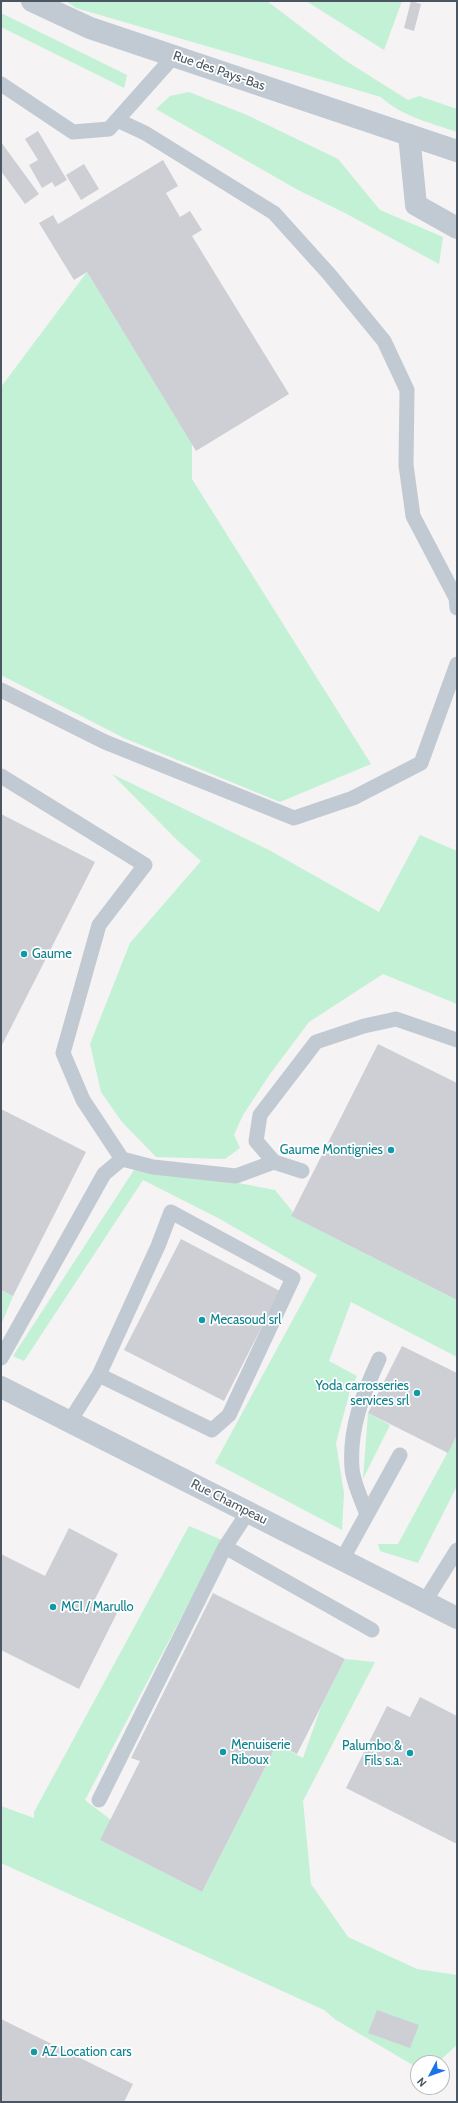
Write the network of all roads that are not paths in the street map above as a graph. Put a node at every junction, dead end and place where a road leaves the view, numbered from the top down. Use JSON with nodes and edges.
{"nodes":[{"id":1,"x":32,"y":1,"type":"edge"},
{"id":2,"x":174,"y":56,"type":"junction"},
{"id":3,"x":1,"y":84,"type":"edge"},
{"id":4,"x":117,"y":120,"type":"junction"},
{"id":5,"x":409,"y":135,"type":"junction"},
{"id":6,"x":457,"y":151,"type":"edge"},
{"id":7,"x":457,"y":228,"type":"edge"},
{"id":8,"x":457,"y":602,"type":"edge"},
{"id":9,"x":457,"y":664,"type":"edge"},
{"id":10,"x":1,"y":690,"type":"edge"},
{"id":11,"x":1,"y":776,"type":"edge"},
{"id":12,"x":457,"y":1040,"type":"edge"},
{"id":13,"x":122,"y":1159,"type":"junction"},
{"id":14,"x":274,"y":1162,"type":"junction"},
{"id":15,"x":302,"y":1171,"type":"dead end"},
{"id":16,"x":1,"y":1358,"type":"edge"},
{"id":17,"x":379,"y":1359,"type":"dead end"},
{"id":18,"x":99,"y":1375,"type":"junction"},
{"id":19,"x":1,"y":1387,"type":"edge"},
{"id":20,"x":70,"y":1421,"type":"junction"},
{"id":21,"x":400,"y":1455,"type":"dead end"},
{"id":22,"x":248,"y":1512,"type":"junction"},
{"id":23,"x":367,"y":1515,"type":"junction"},
{"id":24,"x":225,"y":1547,"type":"junction"},
{"id":25,"x":457,"y":1550,"type":"edge"},
{"id":26,"x":343,"y":1558,"type":"junction"},
{"id":27,"x":425,"y":1601,"type":"junction"},
{"id":28,"x":457,"y":1618,"type":"edge"},
{"id":29,"x":372,"y":1630,"type":"dead end"},
{"id":30,"x":99,"y":1800,"type":"dead end"}],
"edges":[{"from":1,"to":2,"type":"street","name":"Rue des Pays-Bas"},
{"from":2,"to":4,"type":"lane"},
{"from":2,"to":5,"type":"street","name":"Rue des Pays-Bas"},
{"from":3,"to":4,"type":"lane"},
{"from":4,"to":8,"type":"lane"},
{"from":5,"to":6,"type":"street","name":"Rue des Pays-Bas"},
{"from":5,"to":7,"type":"street"},
{"from":9,"to":10,"type":"lane"},
{"from":11,"to":13,"type":"lane"},
{"from":12,"to":14,"type":"lane"},
{"from":13,"to":14,"type":"lane"},
{"from":13,"to":16,"type":"lane"},
{"from":14,"to":15,"type":"lane"},
{"from":17,"to":23,"type":"lane"},
{"from":18,"to":18,"type":"lane"},
{"from":18,"to":20,"type":"lane"},
{"from":19,"to":20,"type":"street","name":"Rue Champeau"},
{"from":20,"to":22,"type":"street","name":"Rue Champeau"},
{"from":21,"to":23,"type":"lane"},
{"from":22,"to":24,"type":"lane"},
{"from":22,"to":26,"type":"street","name":"Rue Champeau"},
{"from":23,"to":26,"type":"lane"},
{"from":24,"to":29,"type":"lane"},
{"from":24,"to":30,"type":"lane"},
{"from":25,"to":27,"type":"lane"},
{"from":26,"to":27,"type":"street","name":"Rue Champeau"},
{"from":27,"to":28,"type":"street","name":"Rue Champeau"}]}
